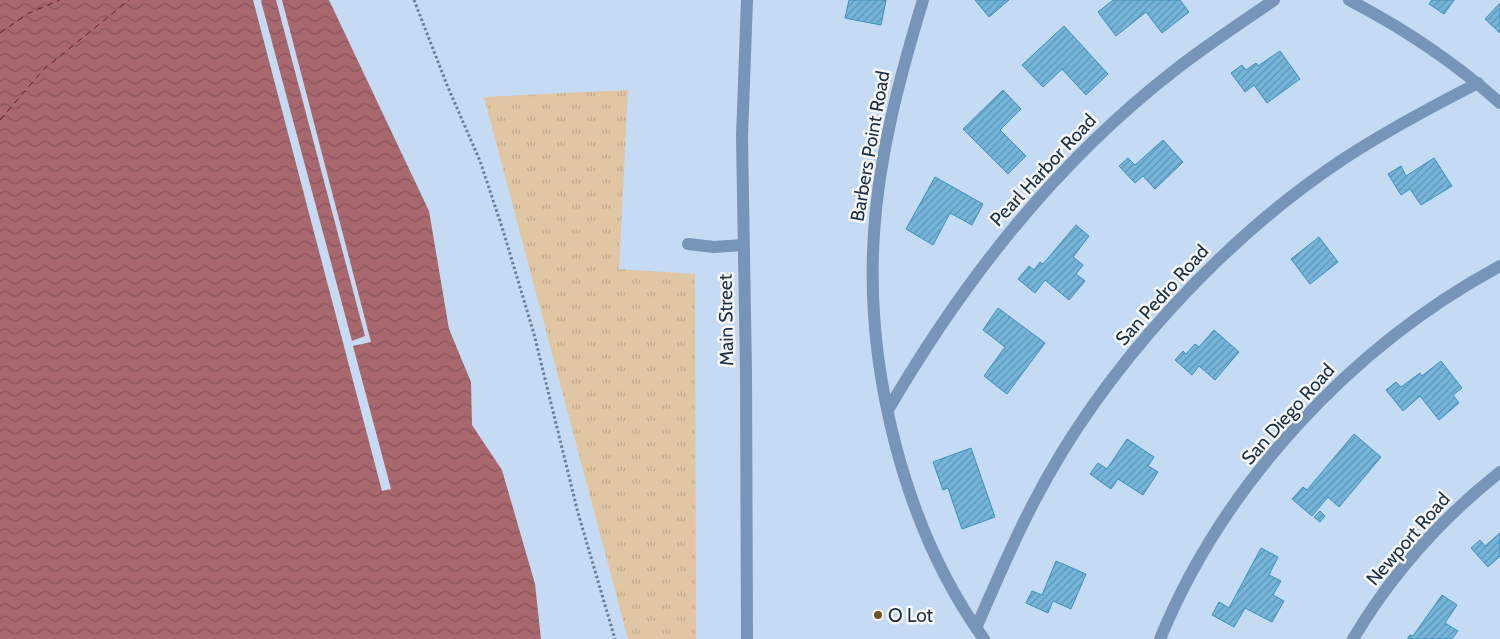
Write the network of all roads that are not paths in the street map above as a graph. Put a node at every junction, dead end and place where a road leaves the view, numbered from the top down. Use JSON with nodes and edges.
{"nodes":[{"id":1,"x":747,"y":0,"type":"edge"},
{"id":2,"x":923,"y":0,"type":"edge"},
{"id":3,"x":1274,"y":0,"type":"edge"},
{"id":4,"x":1348,"y":0,"type":"edge"},
{"id":5,"x":1478,"y":83,"type":"junction"},
{"id":6,"x":1500,"y":102,"type":"edge"},
{"id":7,"x":688,"y":244,"type":"dead end"},
{"id":8,"x":743,"y":245,"type":"junction"},
{"id":9,"x":1500,"y":266,"type":"edge"},
{"id":10,"x":888,"y":410,"type":"junction"},
{"id":11,"x":1500,"y":472,"type":"edge"},
{"id":12,"x":976,"y":628,"type":"junction"},
{"id":13,"x":747,"y":639,"type":"edge"},
{"id":14,"x":984,"y":639,"type":"edge"},
{"id":15,"x":1160,"y":639,"type":"edge"},
{"id":16,"x":1353,"y":639,"type":"edge"}],
"edges":[{"from":1,"to":8,"type":"street","name":"Main Street"},
{"from":2,"to":10,"type":"street","name":"Barbers Point Road"},
{"from":3,"to":10,"type":"street","name":"Pearl Harbor Road"},
{"from":4,"to":5,"type":"street"},
{"from":5,"to":6,"type":"street"},
{"from":5,"to":12,"type":"street","name":"San Pedro Road"},
{"from":7,"to":8,"type":"street"},
{"from":8,"to":13,"type":"street","name":"Main Street"},
{"from":9,"to":15,"type":"street","name":"San Diego Road"},
{"from":10,"to":12,"type":"street","name":"Barbers Point Road"},
{"from":11,"to":16,"type":"street","name":"Newport Road"},
{"from":12,"to":14,"type":"street","name":"Barbers Point Road"}]}
